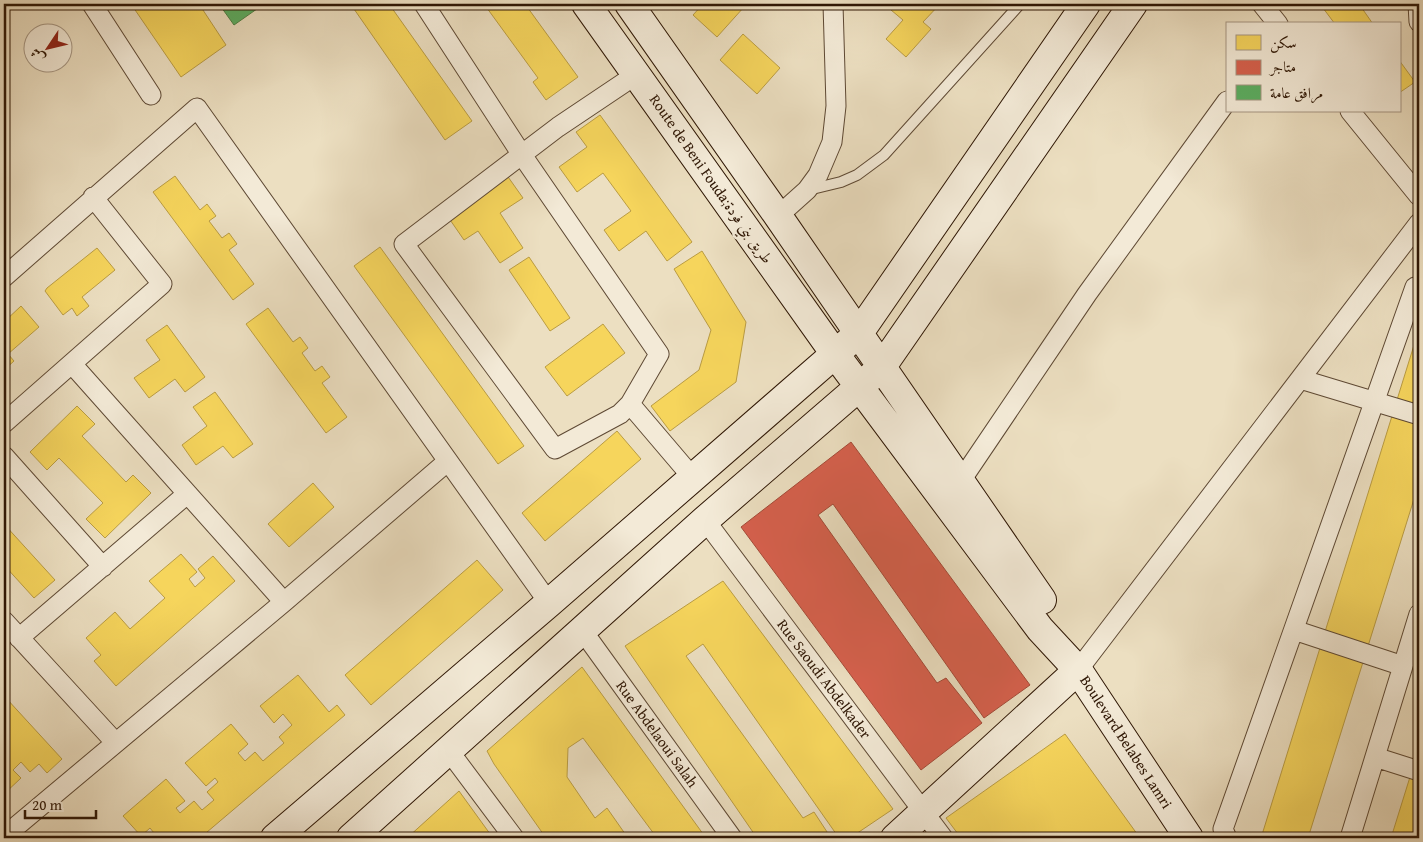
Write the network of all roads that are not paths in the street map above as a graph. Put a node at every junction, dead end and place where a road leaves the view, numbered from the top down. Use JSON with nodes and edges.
{"nodes":[{"id":1,"x":92,"y":4,"type":"edge"},
{"id":2,"x":424,"y":4,"type":"edge"},
{"id":3,"x":586,"y":4,"type":"edge"},
{"id":4,"x":628,"y":4,"type":"edge"},
{"id":5,"x":833,"y":4,"type":"edge"},
{"id":6,"x":1020,"y":4,"type":"edge"},
{"id":7,"x":1086,"y":4,"type":"edge"},
{"id":8,"x":1132,"y":4,"type":"edge"},
{"id":9,"x":1262,"y":4,"type":"edge"},
{"id":10,"x":1418,"y":4,"type":"edge"},
{"id":11,"x":1276,"y":22,"type":"edge"},
{"id":12,"x":1419,"y":22,"type":"edge"},
{"id":13,"x":637,"y":74,"type":"junction"},
{"id":14,"x":151,"y":95,"type":"dead end"},
{"id":15,"x":1226,"y":102,"type":"edge"},
{"id":16,"x":1351,"y":112,"type":"edge"},
{"id":17,"x":522,"y":155,"type":"junction"},
{"id":18,"x":807,"y":190,"type":"junction"},
{"id":19,"x":1419,"y":196,"type":"edge"},
{"id":20,"x":93,"y":197,"type":"junction"},
{"id":21,"x":778,"y":216,"type":"junction"},
{"id":22,"x":1419,"y":222,"type":"edge"},
{"id":23,"x":4,"y":277,"type":"edge"},
{"id":24,"x":1415,"y":287,"type":"dead end"},
{"id":25,"x":859,"y":333,"type":"junction"},
{"id":26,"x":835,"y":354,"type":"junction"},
{"id":27,"x":72,"y":364,"type":"junction"},
{"id":28,"x":881,"y":368,"type":"junction"},
{"id":29,"x":1300,"y":379,"type":"junction"},
{"id":30,"x":860,"y":386,"type":"junction"},
{"id":31,"x":1375,"y":401,"type":"junction"},
{"id":32,"x":630,"y":404,"type":"junction"},
{"id":33,"x":1419,"y":415,"type":"edge"},
{"id":34,"x":4,"y":423,"type":"edge"},
{"id":35,"x":4,"y":456,"type":"edge"},
{"id":36,"x":448,"y":461,"type":"junction"},
{"id":37,"x":693,"y":478,"type":"junction"},
{"id":38,"x":960,"y":482,"type":"junction"},
{"id":39,"x":187,"y":494,"type":"junction"},
{"id":40,"x":704,"y":520,"type":"junction"},
{"id":41,"x":103,"y":567,"type":"junction"},
{"id":42,"x":284,"y":602,"type":"junction"},
{"id":43,"x":549,"y":603,"type":"junction"},
{"id":44,"x":1419,"y":614,"type":"edge"},
{"id":45,"x":4,"y":621,"type":"edge"},
{"id":46,"x":582,"y":630,"type":"junction"},
{"id":47,"x":1294,"y":630,"type":"junction"},
{"id":48,"x":19,"y":638,"type":"junction"},
{"id":49,"x":1403,"y":666,"type":"junction"},
{"id":50,"x":1078,"y":670,"type":"junction"},
{"id":51,"x":115,"y":742,"type":"junction"},
{"id":52,"x":449,"y":751,"type":"junction"},
{"id":53,"x":1375,"y":757,"type":"junction"},
{"id":54,"x":1419,"y":771,"type":"edge"},
{"id":55,"x":924,"y":813,"type":"junction"},
{"id":56,"x":7,"y":834,"type":"edge"},
{"id":57,"x":275,"y":838,"type":"edge"},
{"id":58,"x":351,"y":838,"type":"edge"},
{"id":59,"x":514,"y":838,"type":"edge"},
{"id":60,"x":732,"y":838,"type":"edge"},
{"id":61,"x":895,"y":838,"type":"edge"},
{"id":62,"x":943,"y":838,"type":"edge"},
{"id":63,"x":1189,"y":838,"type":"edge"},
{"id":64,"x":1227,"y":838,"type":"edge"},
{"id":65,"x":1350,"y":838,"type":"edge"}],
"edges":[{"from":1,"to":14,"type":"street"},
{"from":2,"to":17,"type":"street"},
{"from":3,"to":13,"type":"street","name":"Route de Beni Fouda;طريق بني فودة"},
{"from":4,"to":21,"type":"street"},
{"from":5,"to":18,"type":"street"},
{"from":6,"to":18,"type":"lane"},
{"from":7,"to":25,"type":"street"},
{"from":8,"to":28,"type":"street"},
{"from":9,"to":11,"type":"street"},
{"from":10,"to":12,"type":"street"},
{"from":13,"to":17,"type":"street"},
{"from":13,"to":26,"type":"street","name":"Route de Beni Fouda;طريق بني فودة"},
{"from":15,"to":38,"type":"street"},
{"from":16,"to":19,"type":"street"},
{"from":17,"to":32,"type":"street"},
{"from":17,"to":32,"type":"street"},
{"from":18,"to":21,"type":"street"},
{"from":20,"to":23,"type":"street"},
{"from":20,"to":27,"type":"street"},
{"from":20,"to":36,"type":"street"},
{"from":21,"to":25,"type":"street"},
{"from":22,"to":29,"type":"street"},
{"from":24,"to":31,"type":"street"},
{"from":25,"to":26,"type":"street"},
{"from":25,"to":28,"type":"street"},
{"from":26,"to":30,"type":"street","name":"Route de Beni Fouda;طريق بني فودة"},
{"from":26,"to":37,"type":"street"},
{"from":27,"to":34,"type":"street"},
{"from":27,"to":39,"type":"street"},
{"from":28,"to":30,"type":"street"},
{"from":28,"to":38,"type":"street"},
{"from":29,"to":31,"type":"street"},
{"from":29,"to":50,"type":"street"},
{"from":30,"to":40,"type":"street"},
{"from":30,"to":50,"type":"street","name":"Route de Beni Fouda;طريق بني فودة"},
{"from":31,"to":33,"type":"street"},
{"from":31,"to":47,"type":"street"},
{"from":32,"to":37,"type":"street"},
{"from":35,"to":41,"type":"street"},
{"from":36,"to":42,"type":"street"},
{"from":36,"to":43,"type":"street"},
{"from":37,"to":43,"type":"street"},
{"from":38,"to":50,"type":"street"},
{"from":39,"to":41,"type":"street"},
{"from":39,"to":42,"type":"street"},
{"from":40,"to":46,"type":"street"},
{"from":40,"to":55,"type":"street","name":"Rue Saoudi Abdelkader"},
{"from":41,"to":48,"type":"street"},
{"from":42,"to":51,"type":"street"},
{"from":43,"to":57,"type":"street"},
{"from":44,"to":49,"type":"street"},
{"from":45,"to":48,"type":"street"},
{"from":46,"to":52,"type":"street"},
{"from":46,"to":60,"type":"street","name":"Rue Abdelaoui Salah"},
{"from":47,"to":49,"type":"street"},
{"from":47,"to":64,"type":"street"},
{"from":48,"to":51,"type":"street"},
{"from":49,"to":53,"type":"street"},
{"from":50,"to":55,"type":"street"},
{"from":50,"to":63,"type":"street","name":"Boulevard Belabes Lamri"},
{"from":51,"to":56,"type":"street"},
{"from":52,"to":58,"type":"street"},
{"from":52,"to":59,"type":"street"},
{"from":53,"to":54,"type":"street"},
{"from":53,"to":65,"type":"street"},
{"from":55,"to":61,"type":"street"},
{"from":55,"to":62,"type":"street","name":"Rue Saoudi Abdelkader"}]}
